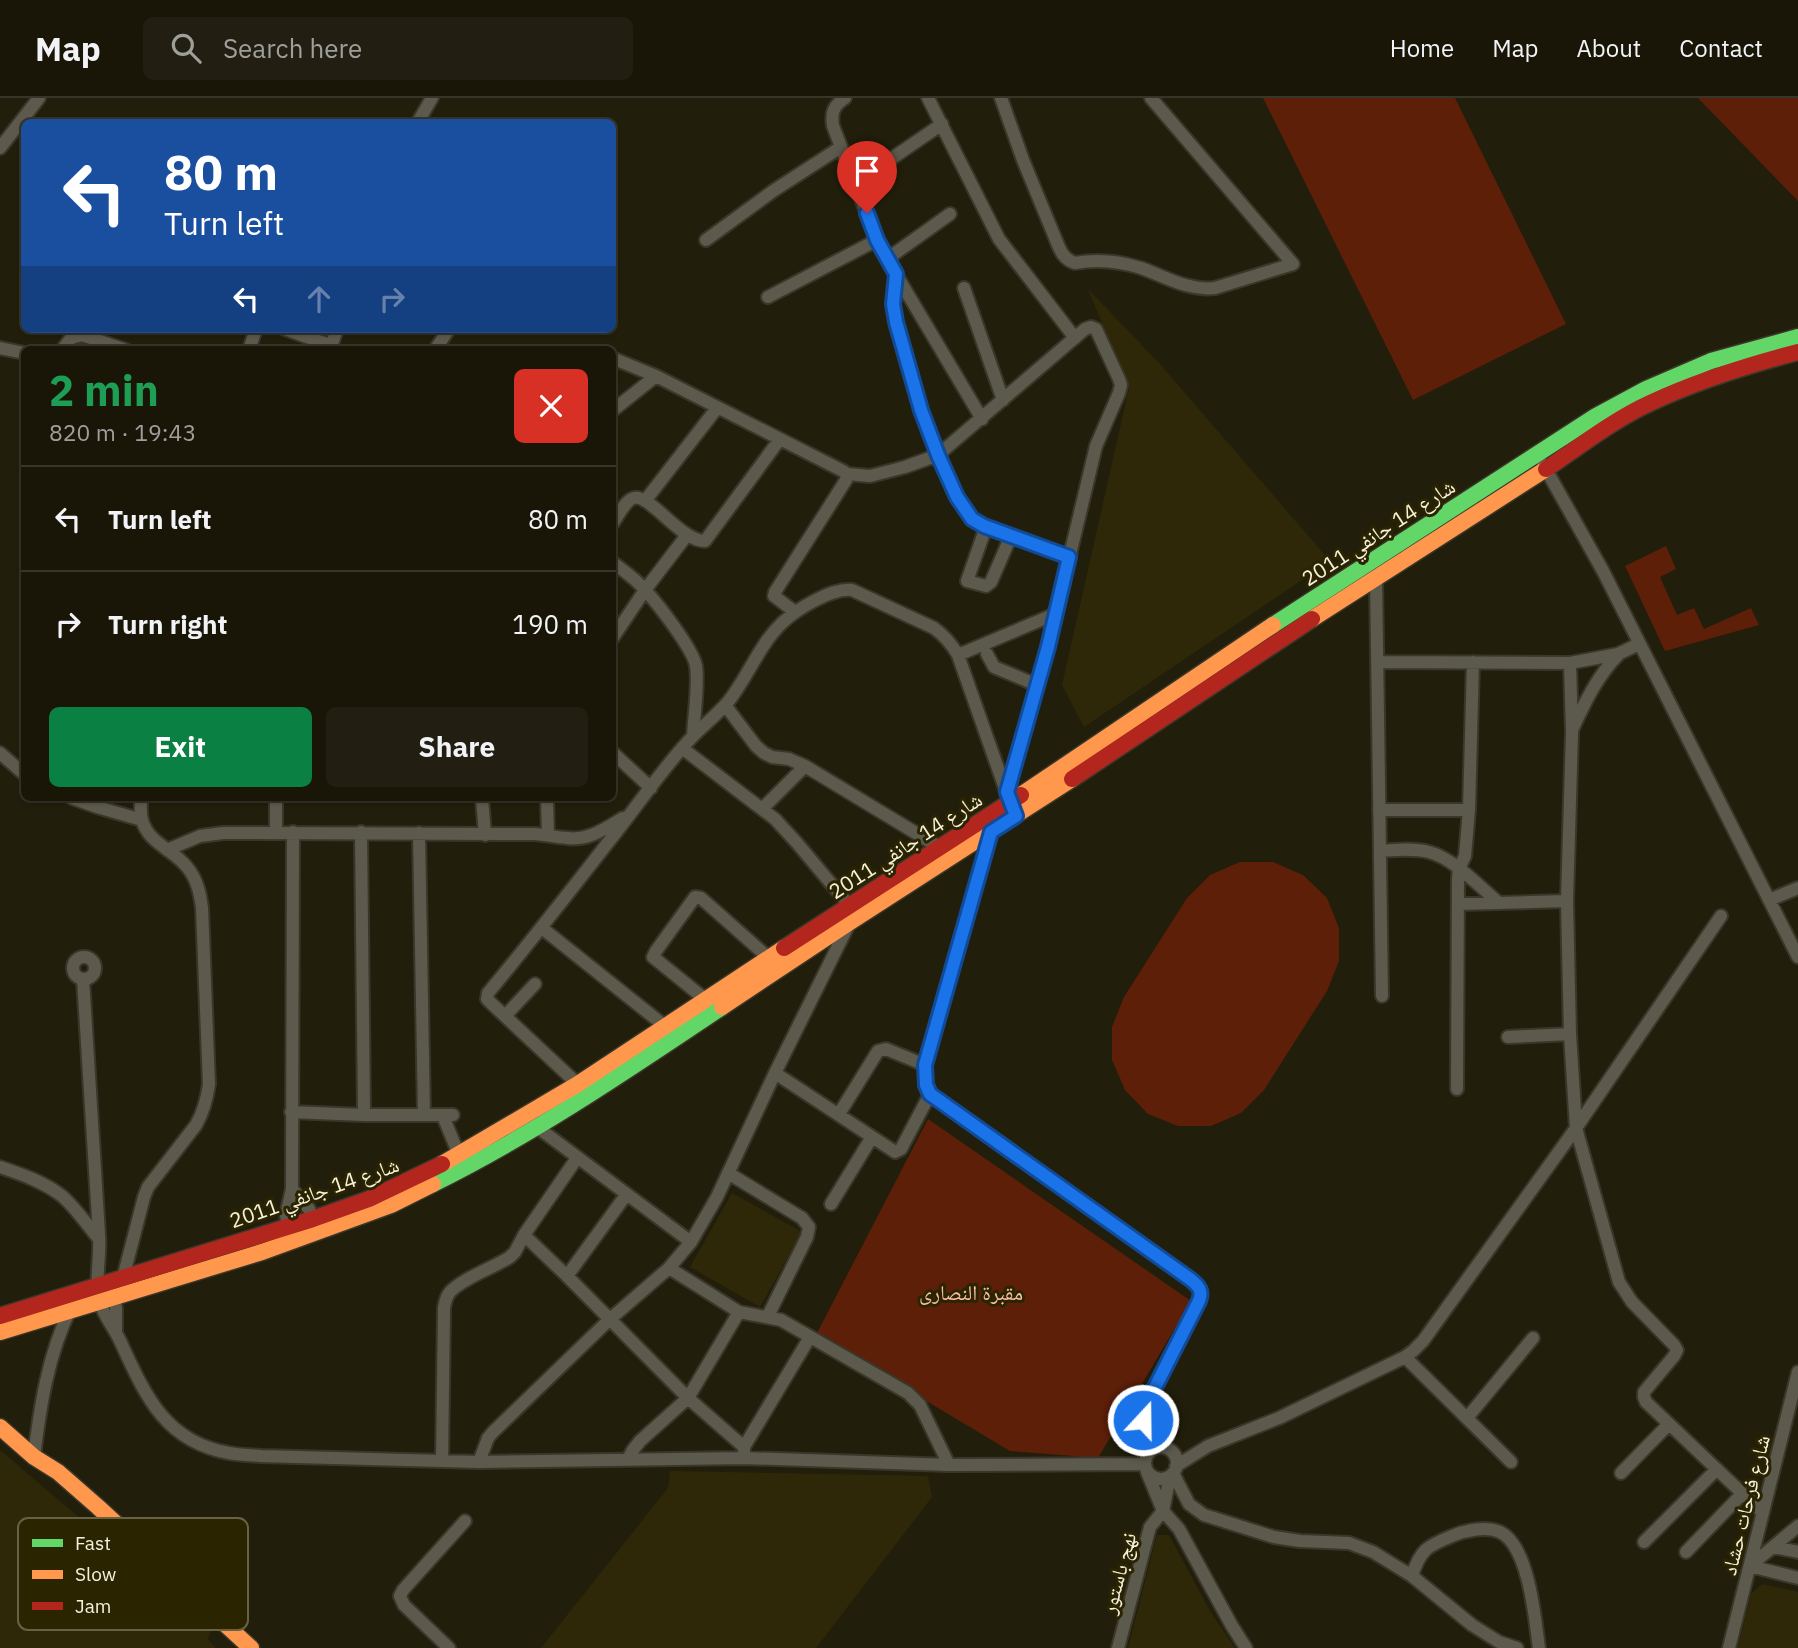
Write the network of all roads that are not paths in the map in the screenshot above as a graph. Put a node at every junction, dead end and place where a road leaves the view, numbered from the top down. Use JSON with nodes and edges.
{"nodes":[{"id":1,"x":39,"y":98,"type":"edge"},
{"id":2,"x":432,"y":98,"type":"edge"},
{"id":3,"x":845,"y":98,"type":"edge"},
{"id":4,"x":928,"y":98,"type":"edge"},
{"id":5,"x":1001,"y":98,"type":"edge"},
{"id":6,"x":1152,"y":98,"type":"edge"},
{"id":7,"x":23,"y":119,"type":"edge"},
{"id":8,"x":420,"y":119,"type":"edge"},
{"id":9,"x":21,"y":121,"type":"edge"},
{"id":10,"x":942,"y":124,"type":"junction"},
{"id":11,"x":841,"y":147,"type":"junction"},
{"id":12,"x":0,"y":148,"type":"edge"},
{"id":13,"x":856,"y":183,"type":"junction"},
{"id":14,"x":950,"y":214,"type":"dead end"},
{"id":15,"x":706,"y":240,"type":"dead end"},
{"id":16,"x":877,"y":240,"type":"junction"},
{"id":17,"x":887,"y":259,"type":"junction"},
{"id":18,"x":896,"y":274,"type":"junction"},
{"id":19,"x":964,"y":288,"type":"dead end"},
{"id":20,"x":768,"y":297,"type":"dead end"},
{"id":21,"x":295,"y":333,"type":"edge"},
{"id":22,"x":1798,"y":337,"type":"edge"},
{"id":23,"x":1075,"y":338,"type":"junction"},
{"id":24,"x":65,"y":346,"type":"edge"},
{"id":25,"x":114,"y":346,"type":"edge"},
{"id":26,"x":326,"y":346,"type":"edge"},
{"id":27,"x":0,"y":348,"type":"edge"},
{"id":28,"x":1798,"y":352,"type":"edge"},
{"id":29,"x":21,"y":353,"type":"edge"},
{"id":30,"x":616,"y":360,"type":"edge"},
{"id":31,"x":656,"y":376,"type":"junction"},
{"id":32,"x":1003,"y":400,"type":"junction"},
{"id":33,"x":616,"y":408,"type":"edge"},
{"id":34,"x":717,"y":408,"type":"junction"},
{"id":35,"x":982,"y":419,"type":"junction"},
{"id":36,"x":780,"y":439,"type":"junction"},
{"id":37,"x":1538,"y":454,"type":"junction"},
{"id":38,"x":938,"y":455,"type":"junction"},
{"id":39,"x":1546,"y":469,"type":"junction"},
{"id":40,"x":847,"y":474,"type":"junction"},
{"id":41,"x":645,"y":501,"type":"junction"},
{"id":42,"x":616,"y":519,"type":"edge"},
{"id":43,"x":986,"y":527,"type":"junction"},
{"id":44,"x":687,"y":535,"type":"junction"},
{"id":45,"x":1011,"y":536,"type":"junction"},
{"id":46,"x":1069,"y":557,"type":"junction"},
{"id":47,"x":616,"y":565,"type":"edge"},
{"id":48,"x":1376,"y":578,"type":"junction"},
{"id":49,"x":645,"y":590,"type":"junction"},
{"id":50,"x":795,"y":612,"type":"junction"},
{"id":51,"x":1055,"y":614,"type":"junction"},
{"id":52,"x":617,"y":623,"type":"edge"},
{"id":53,"x":1639,"y":644,"type":"junction"},
{"id":54,"x":987,"y":654,"type":"dead end"},
{"id":55,"x":1618,"y":654,"type":"junction"},
{"id":56,"x":958,"y":655,"type":"junction"},
{"id":57,"x":1377,"y":662,"type":"junction"},
{"id":58,"x":1474,"y":662,"type":"junction"},
{"id":59,"x":1570,"y":663,"type":"junction"},
{"id":60,"x":1037,"y":685,"type":"junction"},
{"id":61,"x":725,"y":705,"type":"junction"},
{"id":62,"x":1572,"y":732,"type":"junction"},
{"id":63,"x":692,"y":736,"type":"junction"},
{"id":64,"x":682,"y":748,"type":"junction"},
{"id":65,"x":0,"y":753,"type":"edge"},
{"id":66,"x":616,"y":756,"type":"edge"},
{"id":67,"x":805,"y":766,"type":"junction"},
{"id":68,"x":21,"y":771,"type":"edge"},
{"id":69,"x":651,"y":788,"type":"junction"},
{"id":70,"x":80,"y":801,"type":"edge"},
{"id":71,"x":141,"y":801,"type":"edge"},
{"id":72,"x":276,"y":801,"type":"edge"},
{"id":73,"x":482,"y":801,"type":"edge"},
{"id":74,"x":547,"y":801,"type":"edge"},
{"id":75,"x":1011,"y":804,"type":"junction"},
{"id":76,"x":762,"y":809,"type":"junction"},
{"id":77,"x":1379,"y":810,"type":"junction"},
{"id":78,"x":1469,"y":810,"type":"junction"},
{"id":79,"x":631,"y":813,"type":"junction"},
{"id":80,"x":142,"y":820,"type":"junction"},
{"id":81,"x":276,"y":832,"type":"junction"},
{"id":82,"x":293,"y":832,"type":"junction"},
{"id":83,"x":361,"y":832,"type":"junction"},
{"id":84,"x":991,"y":832,"type":"junction"},
{"id":85,"x":419,"y":833,"type":"junction"},
{"id":86,"x":485,"y":835,"type":"junction"},
{"id":87,"x":548,"y":835,"type":"junction"},
{"id":88,"x":167,"y":850,"type":"junction"},
{"id":89,"x":1380,"y":850,"type":"junction"},
{"id":90,"x":943,"y":853,"type":"junction"},
{"id":91,"x":1459,"y":869,"type":"junction"},
{"id":92,"x":1798,"y":888,"type":"edge"},
{"id":93,"x":1769,"y":900,"type":"junction"},
{"id":94,"x":1567,"y":901,"type":"junction"},
{"id":95,"x":1499,"y":903,"type":"junction"},
{"id":96,"x":1458,"y":904,"type":"junction"},
{"id":97,"x":849,"y":905,"type":"junction"},
{"id":98,"x":1721,"y":916,"type":"dead end"},
{"id":99,"x":850,"y":922,"type":"junction"},
{"id":100,"x":542,"y":928,"type":"junction"},
{"id":101,"x":1798,"y":957,"type":"edge"},
{"id":102,"x":770,"y":958,"type":"junction"},
{"id":103,"x":83,"y":979,"type":"dead end"},
{"id":104,"x":535,"y":984,"type":"dead end"},
{"id":105,"x":1382,"y":996,"type":"dead end"},
{"id":106,"x":706,"y":1000,"type":"junction"},
{"id":107,"x":505,"y":1016,"type":"junction"},
{"id":108,"x":666,"y":1027,"type":"junction"},
{"id":109,"x":1570,"y":1034,"type":"junction"},
{"id":110,"x":1508,"y":1037,"type":"dead end"},
{"id":111,"x":925,"y":1065,"type":"junction"},
{"id":112,"x":775,"y":1073,"type":"junction"},
{"id":113,"x":583,"y":1089,"type":"junction"},
{"id":114,"x":1457,"y":1089,"type":"dead end"},
{"id":115,"x":930,"y":1094,"type":"junction"},
{"id":116,"x":291,"y":1112,"type":"junction"},
{"id":117,"x":839,"y":1114,"type":"junction"},
{"id":118,"x":364,"y":1115,"type":"junction"},
{"id":119,"x":424,"y":1115,"type":"junction"},
{"id":120,"x":537,"y":1126,"type":"junction"},
{"id":121,"x":1576,"y":1128,"type":"junction"},
{"id":122,"x":872,"y":1137,"type":"junction"},
{"id":123,"x":459,"y":1155,"type":"junction"},
{"id":124,"x":577,"y":1158,"type":"junction"},
{"id":125,"x":0,"y":1167,"type":"edge"},
{"id":126,"x":729,"y":1174,"type":"junction"},
{"id":127,"x":292,"y":1189,"type":"junction"},
{"id":128,"x":626,"y":1195,"type":"junction"},
{"id":129,"x":831,"y":1204,"type":"dead end"},
{"id":130,"x":315,"y":1226,"type":"junction"},
{"id":131,"x":290,"y":1234,"type":"junction"},
{"id":132,"x":524,"y":1235,"type":"junction"},
{"id":133,"x":100,"y":1240,"type":"junction"},
{"id":134,"x":691,"y":1242,"type":"junction"},
{"id":135,"x":669,"y":1268,"type":"junction"},
{"id":136,"x":567,"y":1276,"type":"junction"},
{"id":137,"x":109,"y":1289,"type":"junction"},
{"id":138,"x":79,"y":1292,"type":"junction"},
{"id":139,"x":70,"y":1310,"type":"junction"},
{"id":140,"x":739,"y":1312,"type":"junction"},
{"id":141,"x":768,"y":1316,"type":"junction"},
{"id":142,"x":0,"y":1317,"type":"edge"},
{"id":143,"x":609,"y":1320,"type":"junction"},
{"id":144,"x":0,"y":1332,"type":"edge"},
{"id":145,"x":810,"y":1337,"type":"junction"},
{"id":146,"x":1533,"y":1338,"type":"dead end"},
{"id":147,"x":1405,"y":1357,"type":"junction"},
{"id":148,"x":1798,"y":1371,"type":"edge"},
{"id":149,"x":688,"y":1398,"type":"junction"},
{"id":150,"x":0,"y":1411,"type":"edge"},
{"id":151,"x":1466,"y":1418,"type":"junction"},
{"id":152,"x":1668,"y":1425,"type":"junction"},
{"id":153,"x":0,"y":1427,"type":"edge"},
{"id":154,"x":1208,"y":1446,"type":"junction"},
{"id":155,"x":1155,"y":1448,"type":"junction"},
{"id":156,"x":35,"y":1450,"type":"junction"},
{"id":157,"x":1171,"y":1450,"type":"junction"},
{"id":158,"x":744,"y":1453,"type":"junction"},
{"id":159,"x":628,"y":1459,"type":"junction"},
{"id":160,"x":442,"y":1461,"type":"junction"},
{"id":161,"x":479,"y":1462,"type":"junction"},
{"id":162,"x":1511,"y":1462,"type":"dead end"},
{"id":163,"x":949,"y":1465,"type":"junction"},
{"id":164,"x":1146,"y":1468,"type":"junction"},
{"id":165,"x":1717,"y":1469,"type":"junction"},
{"id":166,"x":1173,"y":1472,"type":"junction"},
{"id":167,"x":1621,"y":1473,"type":"dead end"},
{"id":168,"x":1742,"y":1494,"type":"junction"},
{"id":169,"x":1163,"y":1511,"type":"junction"},
{"id":170,"x":1763,"y":1513,"type":"junction"},
{"id":171,"x":110,"y":1518,"type":"edge"},
{"id":172,"x":465,"y":1521,"type":"dead end"},
{"id":173,"x":1798,"y":1526,"type":"edge"},
{"id":174,"x":1644,"y":1542,"type":"dead end"},
{"id":175,"x":1774,"y":1547,"type":"junction"},
{"id":176,"x":1686,"y":1552,"type":"dead end"},
{"id":177,"x":1798,"y":1552,"type":"edge"},
{"id":178,"x":1750,"y":1566,"type":"junction"},
{"id":179,"x":1412,"y":1576,"type":"junction"},
{"id":180,"x":1798,"y":1578,"type":"edge"},
{"id":181,"x":232,"y":1630,"type":"edge"},
{"id":182,"x":1499,"y":1645,"type":"edge"},
{"id":183,"x":251,"y":1648,"type":"edge"},
{"id":184,"x":449,"y":1648,"type":"edge"},
{"id":185,"x":1118,"y":1648,"type":"edge"},
{"id":186,"x":1246,"y":1648,"type":"edge"},
{"id":187,"x":1517,"y":1648,"type":"edge"},
{"id":188,"x":1539,"y":1648,"type":"edge"},
{"id":189,"x":1729,"y":1648,"type":"edge"}],
"edges":[{"from":1,"to":7,"type":"street"},
{"from":2,"to":8,"type":"street"},
{"from":3,"to":11,"type":"street"},
{"from":4,"to":10,"type":"street"},
{"from":5,"to":6,"type":"street"},
{"from":9,"to":12,"type":"street"},
{"from":10,"to":13,"type":"street"},
{"from":10,"to":23,"type":"street"},
{"from":11,"to":13,"type":"street"},
{"from":11,"to":15,"type":"street"},
{"from":13,"to":16,"type":"street"},
{"from":14,"to":17,"type":"street"},
{"from":16,"to":17,"type":"street"},
{"from":16,"to":20,"type":"street"},
{"from":17,"to":18,"type":"street"},
{"from":18,"to":35,"type":"street"},
{"from":18,"to":38,"type":"street"},
{"from":19,"to":32,"type":"street"},
{"from":21,"to":26,"type":"street"},
{"from":22,"to":37,"type":"main road","name":"شارع 14 جانفي 2011"},
{"from":23,"to":32,"type":"street"},
{"from":23,"to":46,"type":"street"},
{"from":24,"to":25,"type":"street"},
{"from":27,"to":29,"type":"street"},
{"from":28,"to":39,"type":"main road","name":"شارع 14 جانفي 2011"},
{"from":30,"to":31,"type":"street"},
{"from":31,"to":33,"type":"street"},
{"from":31,"to":34,"type":"street"},
{"from":32,"to":35,"type":"street"},
{"from":34,"to":36,"type":"street"},
{"from":34,"to":41,"type":"street"},
{"from":35,"to":38,"type":"street"},
{"from":36,"to":40,"type":"street"},
{"from":36,"to":44,"type":"street"},
{"from":37,"to":39,"type":"street"},
{"from":37,"to":75,"type":"main road","name":"شارع 14 جانفي 2011"},
{"from":38,"to":40,"type":"street"},
{"from":38,"to":43,"type":"street"},
{"from":39,"to":48,"type":"main road","name":"شارع 14 جانفي 2011"},
{"from":39,"to":53,"type":"street"},
{"from":40,"to":50,"type":"street"},
{"from":41,"to":42,"type":"street"},
{"from":41,"to":44,"type":"street"},
{"from":43,"to":45,"type":"street"},
{"from":43,"to":45,"type":"street"},
{"from":44,"to":49,"type":"street"},
{"from":45,"to":46,"type":"street"},
{"from":46,"to":51,"type":"street"},
{"from":47,"to":49,"type":"street"},
{"from":48,"to":57,"type":"street"},
{"from":48,"to":75,"type":"main road","name":"شارع 14 جانفي 2011"},
{"from":49,"to":52,"type":"street"},
{"from":49,"to":63,"type":"street"},
{"from":50,"to":56,"type":"street"},
{"from":50,"to":61,"type":"street"},
{"from":51,"to":56,"type":"street"},
{"from":51,"to":60,"type":"street"},
{"from":53,"to":55,"type":"street"},
{"from":53,"to":93,"type":"street"},
{"from":54,"to":60,"type":"street"},
{"from":55,"to":59,"type":"street"},
{"from":55,"to":62,"type":"street"},
{"from":56,"to":75,"type":"street"},
{"from":57,"to":58,"type":"street"},
{"from":57,"to":77,"type":"street"},
{"from":58,"to":59,"type":"street"},
{"from":58,"to":78,"type":"street"},
{"from":59,"to":62,"type":"street"},
{"from":60,"to":75,"type":"street"},
{"from":61,"to":63,"type":"street"},
{"from":61,"to":67,"type":"street"},
{"from":62,"to":94,"type":"street"},
{"from":63,"to":64,"type":"street"},
{"from":64,"to":69,"type":"street"},
{"from":64,"to":76,"type":"street"},
{"from":65,"to":68,"type":"street"},
{"from":66,"to":69,"type":"street"},
{"from":67,"to":76,"type":"street"},
{"from":67,"to":90,"type":"street"},
{"from":69,"to":79,"type":"street"},
{"from":70,"to":80,"type":"street"},
{"from":71,"to":80,"type":"street"},
{"from":72,"to":81,"type":"street"},
{"from":73,"to":86,"type":"street"},
{"from":74,"to":87,"type":"street"},
{"from":75,"to":84,"type":"main road","name":"شارع 14 جانفي 2011"},
{"from":75,"to":90,"type":"main road","name":"شارع 14 جانفي 2011"},
{"from":76,"to":97,"type":"street"},
{"from":77,"to":78,"type":"street"},
{"from":77,"to":89,"type":"street"},
{"from":78,"to":91,"type":"street"},
{"from":79,"to":87,"type":"street"},
{"from":79,"to":100,"type":"street"},
{"from":80,"to":88,"type":"street"},
{"from":81,"to":82,"type":"street"},
{"from":81,"to":88,"type":"street"},
{"from":82,"to":83,"type":"street"},
{"from":82,"to":116,"type":"street"},
{"from":83,"to":85,"type":"street"},
{"from":83,"to":118,"type":"street"},
{"from":84,"to":90,"type":"main road","name":"شارع 14 جانفي 2011"},
{"from":84,"to":111,"type":"street"},
{"from":85,"to":86,"type":"street"},
{"from":85,"to":119,"type":"street"},
{"from":86,"to":87,"type":"street"},
{"from":88,"to":137,"type":"street"},
{"from":89,"to":91,"type":"street"},
{"from":89,"to":105,"type":"street"},
{"from":90,"to":97,"type":"main road","name":"شارع 14 جانفي 2011"},
{"from":90,"to":99,"type":"main road","name":"شارع 14 جانفي 2011"},
{"from":91,"to":95,"type":"street"},
{"from":91,"to":96,"type":"street"},
{"from":92,"to":93,"type":"street"},
{"from":93,"to":101,"type":"street"},
{"from":94,"to":95,"type":"street"},
{"from":94,"to":109,"type":"street"},
{"from":95,"to":96,"type":"street"},
{"from":96,"to":114,"type":"street"},
{"from":97,"to":102,"type":"main road","name":"شارع 14 جانفي 2011"},
{"from":98,"to":121,"type":"street"},
{"from":99,"to":112,"type":"street"},
{"from":99,"to":113,"type":"main road","name":"شارع 14 جانفي 2011"},
{"from":100,"to":107,"type":"street"},
{"from":100,"to":108,"type":"street"},
{"from":102,"to":106,"type":"main road","name":"شارع 14 جانفي 2011"},
{"from":102,"to":106,"type":"street"},
{"from":103,"to":133,"type":"street"},
{"from":104,"to":107,"type":"street"},
{"from":106,"to":108,"type":"main road","name":"شارع 14 جانفي 2011"},
{"from":107,"to":113,"type":"street"},
{"from":108,"to":113,"type":"main road","name":"شارع 14 جانفي 2011"},
{"from":109,"to":110,"type":"street"},
{"from":109,"to":121,"type":"street"},
{"from":111,"to":115,"type":"street"},
{"from":111,"to":117,"type":"street"},
{"from":112,"to":117,"type":"street"},
{"from":112,"to":126,"type":"street"},
{"from":113,"to":120,"type":"main road","name":"شارع 14 جانفي 2011"},
{"from":113,"to":123,"type":"main road","name":"شارع 14 جانفي 2011"},
{"from":115,"to":122,"type":"street"},
{"from":115,"to":155,"type":"street"},
{"from":116,"to":118,"type":"street"},
{"from":116,"to":127,"type":"street"},
{"from":117,"to":122,"type":"street"},
{"from":118,"to":119,"type":"street"},
{"from":119,"to":123,"type":"street"},
{"from":120,"to":124,"type":"street"},
{"from":120,"to":130,"type":"main road","name":"شارع 14 جانفي 2011"},
{"from":121,"to":147,"type":"street"},
{"from":121,"to":152,"type":"street"},
{"from":122,"to":129,"type":"street"},
{"from":123,"to":130,"type":"main road","name":"شارع 14 جانفي 2011"},
{"from":124,"to":128,"type":"street"},
{"from":124,"to":132,"type":"street"},
{"from":125,"to":133,"type":"street"},
{"from":126,"to":134,"type":"street"},
{"from":126,"to":141,"type":"street"},
{"from":127,"to":130,"type":"street"},
{"from":127,"to":131,"type":"street"},
{"from":128,"to":134,"type":"street"},
{"from":128,"to":136,"type":"street"},
{"from":130,"to":131,"type":"main road","name":"شارع 14 جانفي 2011"},
{"from":131,"to":137,"type":"main road","name":"شارع 14 جانفي 2011"},
{"from":132,"to":136,"type":"street"},
{"from":132,"to":160,"type":"street"},
{"from":133,"to":137,"type":"street"},
{"from":134,"to":135,"type":"street"},
{"from":135,"to":140,"type":"street"},
{"from":135,"to":143,"type":"street"},
{"from":136,"to":143,"type":"street"},
{"from":137,"to":138,"type":"main road","name":"شارع 14 جانفي 2011"},
{"from":137,"to":139,"type":"main road","name":"شارع 14 جانفي 2011"},
{"from":137,"to":160,"type":"street"},
{"from":138,"to":139,"type":"street"},
{"from":138,"to":142,"type":"main road","name":"شارع 14 جانفي 2011"},
{"from":139,"to":144,"type":"main road","name":"شارع 14 جانفي 2011"},
{"from":139,"to":156,"type":"street"},
{"from":140,"to":141,"type":"street"},
{"from":140,"to":149,"type":"street"},
{"from":141,"to":145,"type":"street"},
{"from":143,"to":149,"type":"street"},
{"from":143,"to":161,"type":"street"},
{"from":145,"to":158,"type":"street"},
{"from":145,"to":163,"type":"street"},
{"from":146,"to":151,"type":"street"},
{"from":147,"to":151,"type":"street"},
{"from":147,"to":154,"type":"street"},
{"from":148,"to":170,"type":"street","name":"شارع فرحات حشاد"},
{"from":149,"to":158,"type":"street"},
{"from":149,"to":159,"type":"street"},
{"from":150,"to":156,"type":"main road"},
{"from":151,"to":162,"type":"street"},
{"from":152,"to":165,"type":"street"},
{"from":152,"to":167,"type":"street"},
{"from":153,"to":156,"type":"main road"},
{"from":154,"to":157,"type":"street"},
{"from":154,"to":166,"type":"street"},
{"from":155,"to":157,"type":"street"},
{"from":155,"to":164,"type":"street"},
{"from":156,"to":171,"type":"main road"},
{"from":157,"to":166,"type":"street"},
{"from":158,"to":159,"type":"street"},
{"from":158,"to":163,"type":"street"},
{"from":159,"to":161,"type":"street"},
{"from":160,"to":161,"type":"street"},
{"from":163,"to":164,"type":"street"},
{"from":164,"to":166,"type":"street"},
{"from":164,"to":169,"type":"street"},
{"from":165,"to":168,"type":"street"},
{"from":165,"to":174,"type":"street"},
{"from":166,"to":169,"type":"street","name":"نهج باستور"},
{"from":166,"to":179,"type":"street"},
{"from":168,"to":170,"type":"street"},
{"from":168,"to":176,"type":"street"},
{"from":169,"to":185,"type":"street","name":"نهج باستور"},
{"from":169,"to":186,"type":"street"},
{"from":170,"to":178,"type":"street","name":"شارع فرحات حشاد"},
{"from":172,"to":184,"type":"street"},
{"from":173,"to":175,"type":"street"},
{"from":175,"to":177,"type":"street"},
{"from":175,"to":178,"type":"street"},
{"from":178,"to":180,"type":"street"},
{"from":178,"to":189,"type":"street","name":"شارع فرحات حشاد"},
{"from":179,"to":182,"type":"street"},
{"from":179,"to":188,"type":"street"},
{"from":181,"to":183,"type":"main road"},
{"from":182,"to":187,"type":"street"}]}
